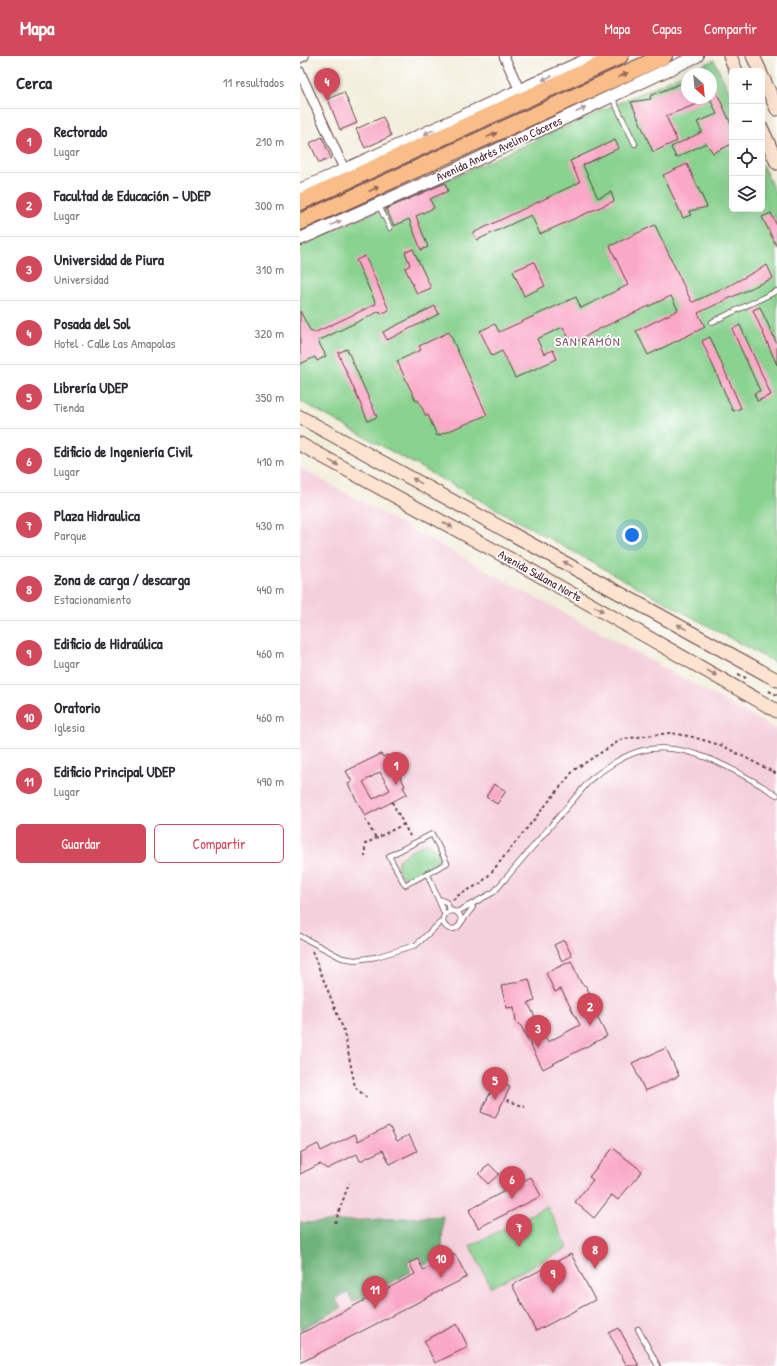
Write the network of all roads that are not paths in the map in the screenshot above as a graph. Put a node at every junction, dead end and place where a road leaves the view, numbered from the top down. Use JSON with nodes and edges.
{"nodes":[{"id":1,"x":304,"y":56,"type":"edge"},
{"id":2,"x":504,"y":56,"type":"edge"},
{"id":3,"x":595,"y":56,"type":"edge"},
{"id":4,"x":620,"y":56,"type":"edge"},
{"id":5,"x":664,"y":56,"type":"edge"},
{"id":6,"x":697,"y":56,"type":"edge"},
{"id":7,"x":730,"y":56,"type":"edge"},
{"id":8,"x":753,"y":56,"type":"edge"},
{"id":9,"x":300,"y":58,"type":"edge"},
{"id":10,"x":735,"y":68,"type":"edge"},
{"id":11,"x":759,"y":68,"type":"edge"},
{"id":12,"x":300,"y":72,"type":"edge"},
{"id":13,"x":765,"y":83,"type":"edge"},
{"id":14,"x":520,"y":91,"type":"junction"},
{"id":15,"x":612,"y":96,"type":"junction"},
{"id":16,"x":777,"y":109,"type":"edge"},
{"id":17,"x":765,"y":136,"type":"edge"},
{"id":18,"x":635,"y":144,"type":"dead end"},
{"id":19,"x":777,"y":163,"type":"edge"},
{"id":20,"x":345,"y":171,"type":"junction"},
{"id":21,"x":300,"y":190,"type":"edge"},
{"id":22,"x":300,"y":202,"type":"edge"},
{"id":23,"x":378,"y":204,"type":"junction"},
{"id":24,"x":300,"y":222,"type":"edge"},
{"id":25,"x":390,"y":228,"type":"dead end"},
{"id":26,"x":300,"y":239,"type":"edge"},
{"id":27,"x":777,"y":291,"type":"edge"},
{"id":28,"x":712,"y":322,"type":"dead end"},
{"id":29,"x":300,"y":417,"type":"edge"},
{"id":30,"x":300,"y":444,"type":"edge"},
{"id":31,"x":777,"y":680,"type":"edge"},
{"id":32,"x":777,"y":711,"type":"edge"},
{"id":33,"x":777,"y":795,"type":"edge"},
{"id":34,"x":427,"y":873,"type":"junction"},
{"id":35,"x":439,"y":899,"type":"junction"},
{"id":36,"x":477,"y":903,"type":"junction"},
{"id":37,"x":451,"y":911,"type":"junction"},
{"id":38,"x":457,"y":912,"type":"junction"},
{"id":39,"x":444,"y":917,"type":"junction"},
{"id":40,"x":460,"y":924,"type":"junction"},
{"id":41,"x":451,"y":929,"type":"junction"},
{"id":42,"x":433,"y":930,"type":"junction"},
{"id":43,"x":300,"y":936,"type":"edge"},
{"id":44,"x":638,"y":1329,"type":"dead end"},
{"id":45,"x":658,"y":1366,"type":"edge"}],
"edges":[{"from":1,"to":9,"type":"street"},
{"from":2,"to":14,"type":"street"},
{"from":3,"to":14,"type":"street","one_way":true},
{"from":4,"to":22,"type":"highway"},
{"from":24,"to":5,"type":"highway","name":"Avenida Andrés Avelino Cáceres","one_way":true},
{"from":6,"to":15,"type":"street","name":"Avenida Andrés Avelino Cáceres"},
{"from":7,"to":10,"type":"main road"},
{"from":8,"to":11,"type":"main road"},
{"from":12,"to":20,"type":"street"},
{"from":13,"to":16,"type":"main road"},
{"from":14,"to":20,"type":"street","one_way":true},
{"from":15,"to":18,"type":"lane"},
{"from":23,"to":15,"type":"street","name":"Avenida Andrés Avelino Cáceres","one_way":true},
{"from":17,"to":19,"type":"main road"},
{"from":20,"to":21,"type":"street"},
{"from":23,"to":25,"type":"lane"},
{"from":26,"to":23,"type":"street","name":"Avenida Andrés Avelino Cáceres","one_way":true},
{"from":27,"to":28,"type":"lane"},
{"from":31,"to":29,"type":"main road","name":"Avenida Sullana Norte","one_way":true},
{"from":30,"to":32,"type":"main road","name":"Avenida Sullana Norte","one_way":true},
{"from":33,"to":36,"type":"lane"},
{"from":34,"to":34,"type":"lane"},
{"from":34,"to":35,"type":"lane"},
{"from":35,"to":37,"type":"lane"},
{"from":35,"to":39,"type":"lane"},
{"from":36,"to":38,"type":"lane"},
{"from":36,"to":40,"type":"lane"},
{"from":37,"to":38,"type":"lane"},
{"from":37,"to":39,"type":"lane"},
{"from":38,"to":40,"type":"lane"},
{"from":39,"to":41,"type":"lane"},
{"from":39,"to":42,"type":"lane"},
{"from":40,"to":41,"type":"lane"},
{"from":41,"to":42,"type":"lane"},
{"from":42,"to":43,"type":"lane"},
{"from":44,"to":45,"type":"lane"}]}
